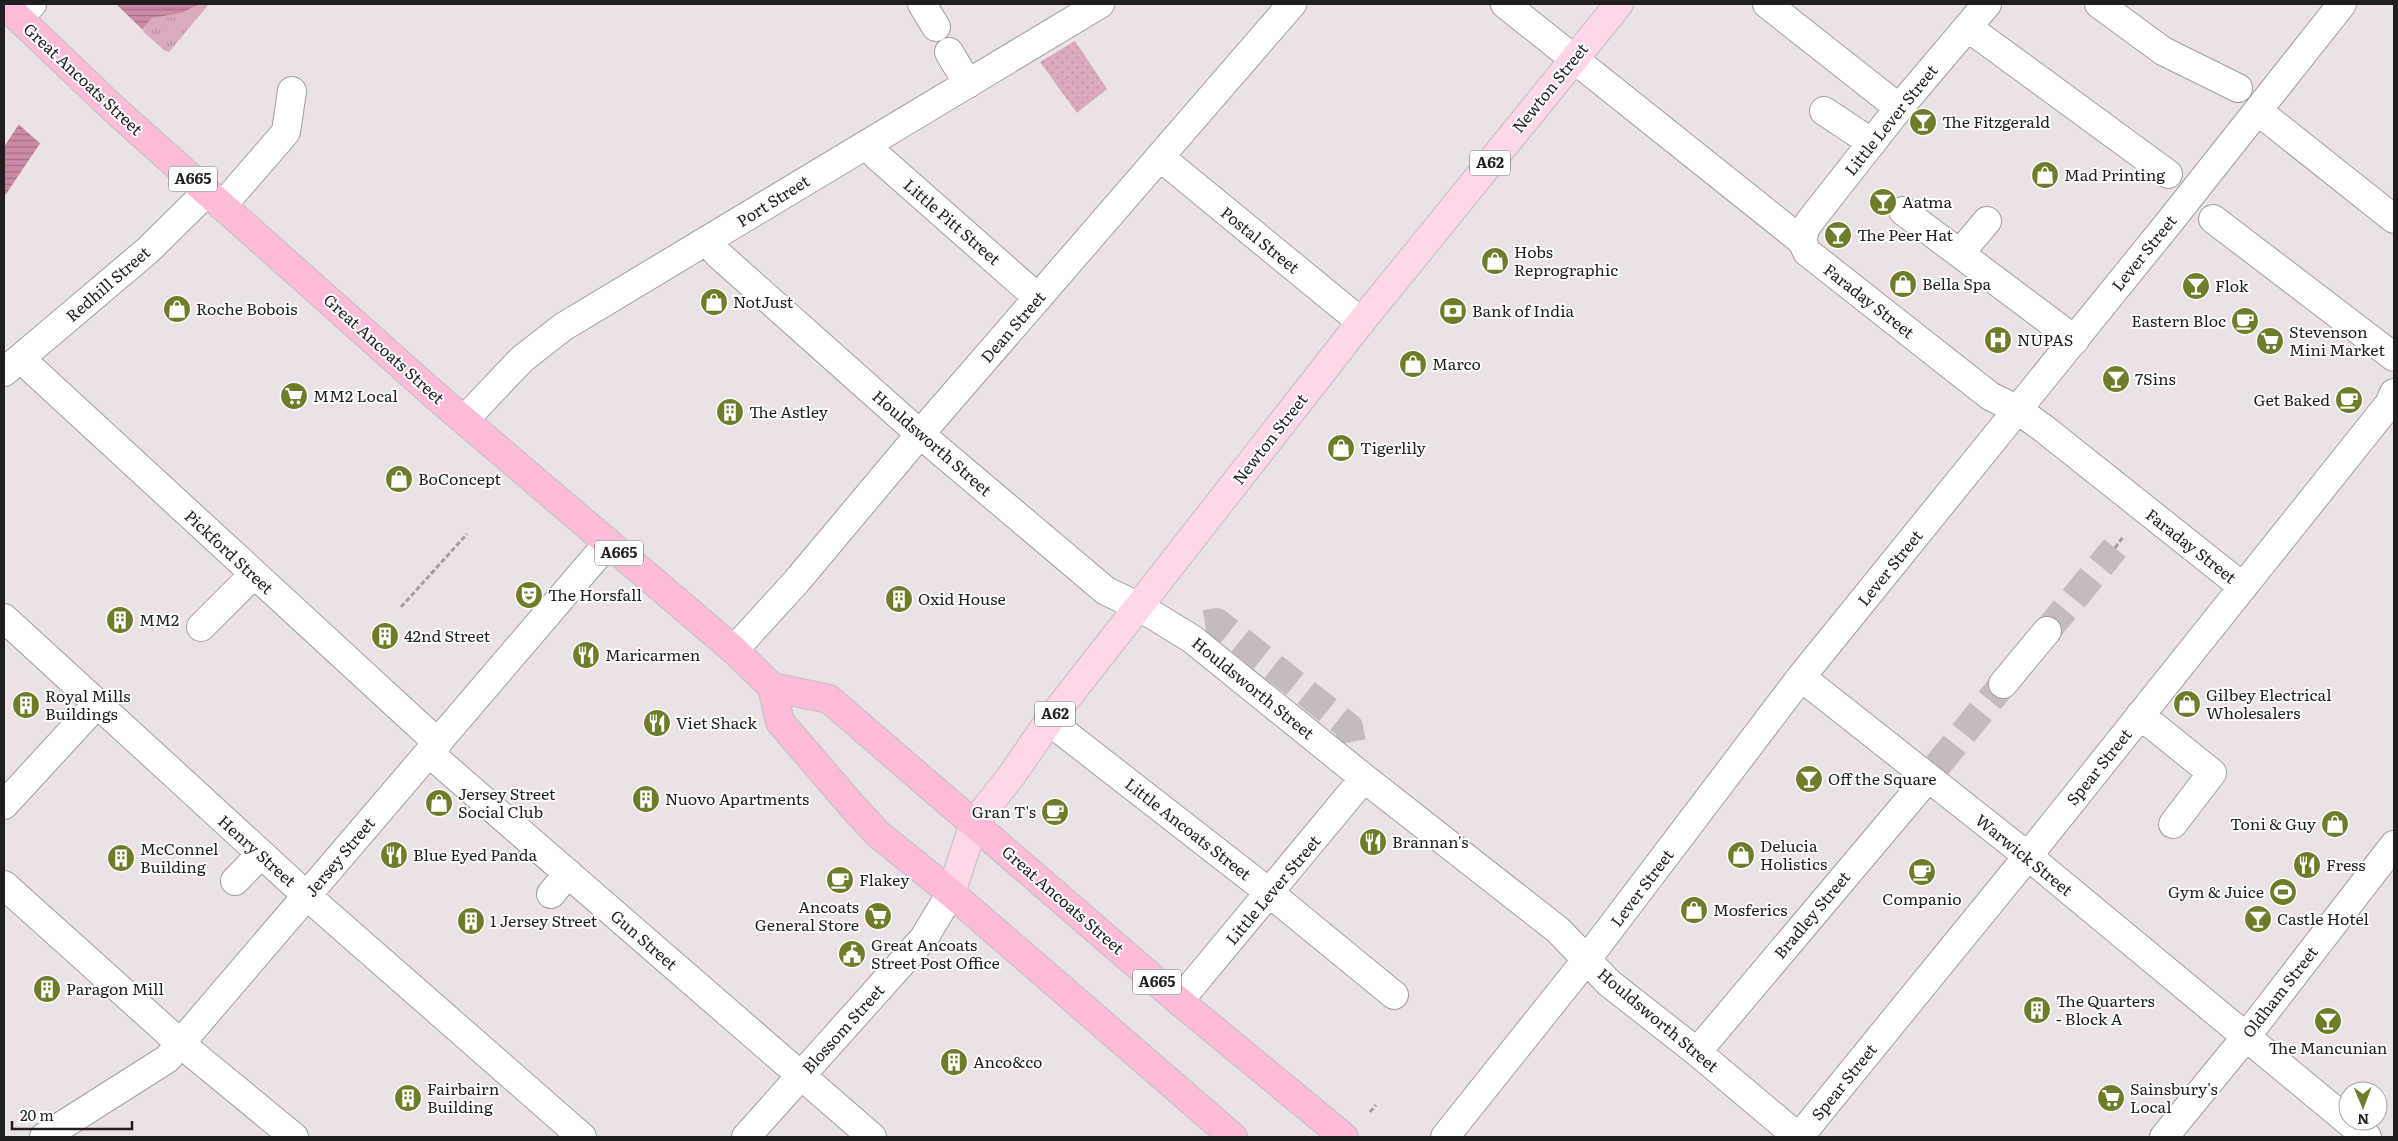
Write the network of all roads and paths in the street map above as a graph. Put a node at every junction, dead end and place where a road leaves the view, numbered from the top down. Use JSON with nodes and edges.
{"nodes":[{"id":1,"x":922,"y":4,"type":"edge"},
{"id":2,"x":1100,"y":4,"type":"edge"},
{"id":3,"x":1292,"y":4,"type":"edge"},
{"id":4,"x":1505,"y":4,"type":"edge"},
{"id":5,"x":1619,"y":4,"type":"edge"},
{"id":6,"x":1767,"y":4,"type":"edge"},
{"id":7,"x":1987,"y":4,"type":"edge"},
{"id":8,"x":2099,"y":4,"type":"edge"},
{"id":9,"x":2342,"y":4,"type":"edge"},
{"id":10,"x":18,"y":8,"type":"edge"},
{"id":11,"x":1964,"y":23,"type":"dead end"},
{"id":12,"x":936,"y":27,"type":"dead end"},
{"id":13,"x":949,"y":52,"type":"dead end"},
{"id":14,"x":1574,"y":59,"type":"junction"},
{"id":15,"x":968,"y":84,"type":"junction"},
{"id":16,"x":2238,"y":88,"type":"dead end"},
{"id":17,"x":292,"y":91,"type":"dead end"},
{"id":18,"x":1899,"y":108,"type":"junction"},
{"id":19,"x":1824,"y":111,"type":"dead end"},
{"id":20,"x":2258,"y":111,"type":"junction"},
{"id":21,"x":1872,"y":143,"type":"junction"},
{"id":22,"x":868,"y":144,"type":"junction"},
{"id":23,"x":1160,"y":157,"type":"junction"},
{"id":24,"x":2168,"y":174,"type":"dead end"},
{"id":25,"x":215,"y":199,"type":"junction"},
{"id":26,"x":1903,"y":211,"type":"dead end"},
{"id":27,"x":2213,"y":219,"type":"dead end"},
{"id":28,"x":2394,"y":219,"type":"edge"},
{"id":29,"x":1987,"y":221,"type":"dead end"},
{"id":30,"x":1802,"y":240,"type":"junction"},
{"id":31,"x":706,"y":241,"type":"junction"},
{"id":32,"x":1961,"y":252,"type":"junction"},
{"id":33,"x":1038,"y":298,"type":"junction"},
{"id":34,"x":1361,"y":322,"type":"junction"},
{"id":35,"x":2075,"y":340,"type":"junction"},
{"id":36,"x":2394,"y":357,"type":"edge"},
{"id":37,"x":13,"y":366,"type":"edge"},
{"id":38,"x":2394,"y":393,"type":"edge"},
{"id":39,"x":2018,"y":410,"type":"junction"},
{"id":40,"x":464,"y":420,"type":"junction"},
{"id":41,"x":920,"y":434,"type":"junction"},
{"id":42,"x":467,"y":534,"type":"dead end"},
{"id":43,"x":608,"y":543,"type":"junction"},
{"id":44,"x":253,"y":575,"type":"junction"},
{"id":45,"x":2243,"y":587,"type":"junction"},
{"id":46,"x":1140,"y":606,"type":"junction"},
{"id":47,"x":401,"y":608,"type":"dead end"},
{"id":48,"x":4,"y":618,"type":"edge"},
{"id":49,"x":1205,"y":624,"type":"tunnel mouth"},
{"id":50,"x":201,"y":627,"type":"dead end"},
{"id":51,"x":1178,"y":630,"type":"junction"},
{"id":52,"x":2047,"y":631,"type":"tunnel mouth"},
{"id":53,"x":734,"y":650,"type":"junction"},
{"id":54,"x":1801,"y":677,"type":"junction"},
{"id":55,"x":2003,"y":684,"type":"tunnel mouth"},
{"id":56,"x":772,"y":687,"type":"junction"},
{"id":57,"x":97,"y":704,"type":"junction"},
{"id":58,"x":2140,"y":715,"type":"junction"},
{"id":59,"x":1049,"y":721,"type":"junction"},
{"id":60,"x":1352,"y":743,"type":"tunnel mouth"},
{"id":61,"x":433,"y":748,"type":"junction"},
{"id":62,"x":1360,"y":774,"type":"junction"},
{"id":63,"x":1927,"y":779,"type":"junction"},
{"id":64,"x":4,"y":805,"type":"edge"},
{"id":65,"x":974,"y":823,"type":"junction"},
{"id":66,"x":2173,"y":824,"type":"dead end"},
{"id":67,"x":2394,"y":845,"type":"edge"},
{"id":68,"x":260,"y":854,"type":"junction"},
{"id":69,"x":2028,"y":856,"type":"junction"},
{"id":70,"x":568,"y":873,"type":"junction"},
{"id":71,"x":235,"y":881,"type":"dead end"},
{"id":72,"x":4,"y":885,"type":"edge"},
{"id":73,"x":951,"y":893,"type":"junction"},
{"id":74,"x":1270,"y":893,"type":"junction"},
{"id":75,"x":550,"y":894,"type":"dead end"},
{"id":76,"x":307,"y":896,"type":"junction"},
{"id":77,"x":1587,"y":959,"type":"junction"},
{"id":78,"x":1394,"y":995,"type":"dead end"},
{"id":79,"x":1179,"y":1001,"type":"junction"},
{"id":80,"x":2245,"y":1038,"type":"junction"},
{"id":81,"x":181,"y":1044,"type":"junction"},
{"id":82,"x":1697,"y":1052,"type":"junction"},
{"id":83,"x":796,"y":1071,"type":"junction"},
{"id":84,"x":44,"y":1137,"type":"edge"},
{"id":85,"x":294,"y":1137,"type":"edge"},
{"id":86,"x":582,"y":1137,"type":"edge"},
{"id":87,"x":746,"y":1137,"type":"edge"},
{"id":88,"x":872,"y":1137,"type":"edge"},
{"id":89,"x":1233,"y":1137,"type":"edge"},
{"id":90,"x":1344,"y":1137,"type":"edge"},
{"id":91,"x":1445,"y":1137,"type":"edge"},
{"id":92,"x":1799,"y":1137,"type":"edge"},
{"id":93,"x":2164,"y":1137,"type":"edge"},
{"id":94,"x":2367,"y":1137,"type":"edge"}],
"edges":[{"from":1,"to":12,"type":"street"},
{"from":2,"to":15,"type":"street","name":"Port Street"},
{"from":3,"to":23,"type":"street","name":"Dean Street"},
{"from":4,"to":14,"type":"street","name":"Faraday Street"},
{"from":5,"to":14,"type":"main road","name":"Newton Street","number":"A62"},
{"from":6,"to":18,"type":"street"},
{"from":7,"to":18,"type":"street","name":"Little Lever Street"},
{"from":8,"to":16,"type":"street"},
{"from":9,"to":20,"type":"street","name":"Lever Street"},
{"from":10,"to":25,"type":"highway","name":"Great Ancoats Street","number":"A665"},
{"from":11,"to":24,"type":"street"},
{"from":13,"to":15,"type":"street"},
{"from":14,"to":30,"type":"street","name":"Faraday Street"},
{"from":14,"to":34,"type":"main road","name":"Newton Street","number":"A62"},
{"from":15,"to":22,"type":"street","name":"Port Street"},
{"from":17,"to":25,"type":"street","name":"Redhill Street"},
{"from":18,"to":21,"type":"street","name":"Little Lever Street"},
{"from":19,"to":21,"type":"street"},
{"from":20,"to":28,"type":"street"},
{"from":20,"to":35,"type":"street","name":"Lever Street"},
{"from":21,"to":30,"type":"street","name":"Little Lever Street"},
{"from":22,"to":31,"type":"street","name":"Port Street"},
{"from":22,"to":33,"type":"street","name":"Little Pitt Street"},
{"from":23,"to":33,"type":"street","name":"Dean Street"},
{"from":23,"to":34,"type":"street","name":"Postal Street"},
{"from":25,"to":37,"type":"street","name":"Redhill Street"},
{"from":25,"to":40,"type":"highway","name":"Great Ancoats Street","number":"A665"},
{"from":26,"to":32,"type":"street"},
{"from":27,"to":36,"type":"street"},
{"from":29,"to":32,"type":"street"},
{"from":30,"to":39,"type":"street","name":"Faraday Street"},
{"from":31,"to":40,"type":"street","name":"Port Street"},
{"from":31,"to":41,"type":"street","name":"Houldsworth Street"},
{"from":32,"to":35,"type":"street"},
{"from":33,"to":41,"type":"street","name":"Dean Street"},
{"from":34,"to":46,"type":"main road","name":"Newton Street","number":"A62"},
{"from":35,"to":39,"type":"street","name":"Lever Street"},
{"from":37,"to":44,"type":"street","name":"Pickford Street"},
{"from":38,"to":45,"type":"street","name":"Spear Street"},
{"from":39,"to":45,"type":"street","name":"Faraday Street"},
{"from":39,"to":54,"type":"street","name":"Lever Street"},
{"from":40,"to":43,"type":"highway","name":"Great Ancoats Street","number":"A665"},
{"from":41,"to":46,"type":"street","name":"Houldsworth Street"},
{"from":41,"to":53,"type":"street","name":"Dean Street"},
{"from":42,"to":47,"type":"path"},
{"from":43,"to":53,"type":"highway","name":"Great Ancoats Street","number":"A665"},
{"from":43,"to":61,"type":"street","name":"Jersey Street"},
{"from":44,"to":50,"type":"street"},
{"from":44,"to":61,"type":"street","name":"Pickford Street"},
{"from":45,"to":58,"type":"street","name":"Spear Street"},
{"from":46,"to":51,"type":"street","name":"Houldsworth Street"},
{"from":46,"to":59,"type":"main road","name":"Newton Street","number":"A62"},
{"from":48,"to":57,"type":"street","name":"Henry Street"},
{"from":49,"to":51,"type":"street"},
{"from":51,"to":62,"type":"street","name":"Houldsworth Street"},
{"from":52,"to":55,"type":"street"},
{"from":53,"to":56,"type":"highway","name":"Great Ancoats Street","number":"A665"},
{"from":54,"to":63,"type":"street","name":"Warwick Street"},
{"from":54,"to":77,"type":"street","name":"Lever Street"},
{"from":56,"to":65,"type":"highway","name":"Great Ancoats Street","number":"A665"},
{"from":56,"to":73,"type":"highway"},
{"from":57,"to":64,"type":"street"},
{"from":57,"to":68,"type":"street","name":"Henry Street"},
{"from":58,"to":66,"type":"street"},
{"from":58,"to":69,"type":"street","name":"Spear Street"},
{"from":59,"to":65,"type":"main road","name":"Newton Street","number":"A62"},
{"from":59,"to":74,"type":"street","name":"Little Ancoats Street"},
{"from":60,"to":62,"type":"street"},
{"from":61,"to":70,"type":"street","name":"Gun Street"},
{"from":61,"to":76,"type":"street","name":"Jersey Street"},
{"from":62,"to":74,"type":"street","name":"Little Lever Street"},
{"from":62,"to":77,"type":"street","name":"Houldsworth Street"},
{"from":63,"to":69,"type":"street","name":"Warwick Street"},
{"from":63,"to":82,"type":"street","name":"Bradley Street"},
{"from":65,"to":73,"type":"main road","name":"Newton Street"},
{"from":65,"to":79,"type":"highway","name":"Great Ancoats Street","number":"A665"},
{"from":67,"to":80,"type":"street","name":"Oldham Street"},
{"from":68,"to":71,"type":"street"},
{"from":68,"to":76,"type":"street","name":"Henry Street"},
{"from":69,"to":80,"type":"street","name":"Warwick Street"},
{"from":69,"to":92,"type":"street","name":"Spear Street"},
{"from":70,"to":75,"type":"street"},
{"from":70,"to":83,"type":"street","name":"Gun Street"},
{"from":72,"to":81,"type":"street"},
{"from":73,"to":83,"type":"street","name":"Blossom Street"},
{"from":73,"to":89,"type":"highway"},
{"from":74,"to":78,"type":"street","name":"Little Ancoats Street"},
{"from":74,"to":79,"type":"street","name":"Little Lever Street"},
{"from":76,"to":81,"type":"street","name":"Jersey Street"},
{"from":76,"to":86,"type":"street","name":"Henry Street"},
{"from":77,"to":82,"type":"street","name":"Houldsworth Street"},
{"from":77,"to":91,"type":"street","name":"Lever Street"},
{"from":79,"to":90,"type":"highway","name":"Great Ancoats Street","number":"A665"},
{"from":80,"to":93,"type":"street","name":"Oldham Street"},
{"from":80,"to":94,"type":"street","name":"Warwick Street"},
{"from":81,"to":84,"type":"street","name":"Jersey Street"},
{"from":81,"to":85,"type":"street"},
{"from":82,"to":92,"type":"street","name":"Houldsworth Street"},
{"from":83,"to":87,"type":"street","name":"Blossom Street"},
{"from":83,"to":88,"type":"street","name":"Gun Street"}]}
